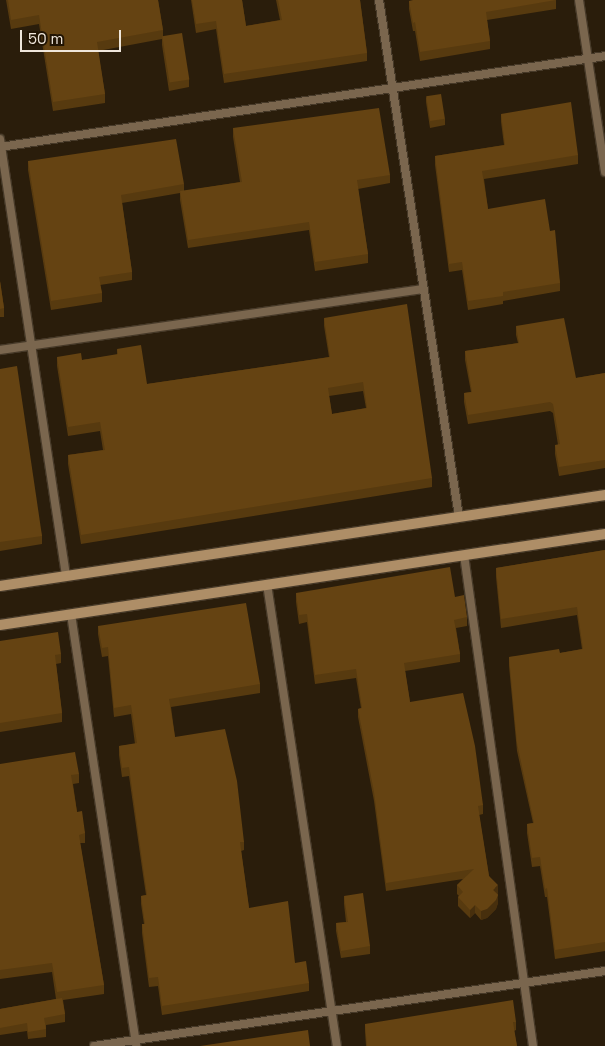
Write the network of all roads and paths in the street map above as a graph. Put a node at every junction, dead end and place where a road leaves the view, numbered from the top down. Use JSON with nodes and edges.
{"nodes":[{"id":1,"x":380,"y":0,"type":"edge"},
{"id":2,"x":579,"y":0,"type":"edge"},
{"id":3,"x":605,"y":56,"type":"edge"},
{"id":4,"x":588,"y":58,"type":"junction"},
{"id":5,"x":392,"y":88,"type":"junction"},
{"id":6,"x":0,"y":145,"type":"edge"},
{"id":7,"x":605,"y":172,"type":"edge"},
{"id":8,"x":423,"y":289,"type":"junction"},
{"id":9,"x":31,"y":346,"type":"junction"},
{"id":10,"x":0,"y":350,"type":"edge"},
{"id":11,"x":605,"y":495,"type":"edge"},
{"id":12,"x":459,"y":517,"type":"junction"},
{"id":13,"x":605,"y":534,"type":"edge"},
{"id":14,"x":464,"y":555,"type":"junction"},
{"id":15,"x":66,"y":576,"type":"junction"},
{"id":16,"x":267,"y":584,"type":"junction"},
{"id":17,"x":0,"y":586,"type":"edge"},
{"id":18,"x":71,"y":614,"type":"junction"},
{"id":19,"x":0,"y":624,"type":"edge"},
{"id":20,"x":605,"y":971,"type":"edge"},
{"id":21,"x":523,"y":984,"type":"junction"},
{"id":22,"x":332,"y":1011,"type":"junction"},
{"id":23,"x":136,"y":1043,"type":"edge"},
{"id":24,"x":94,"y":1046,"type":"edge"},
{"id":25,"x":337,"y":1046,"type":"edge"},
{"id":26,"x":533,"y":1046,"type":"edge"}],
"edges":[{"from":1,"to":5,"type":"lane"},
{"from":2,"to":4,"type":"lane"},
{"from":3,"to":4,"type":"lane"},
{"from":4,"to":5,"type":"lane"},
{"from":4,"to":7,"type":"lane"},
{"from":5,"to":6,"type":"lane"},
{"from":5,"to":8,"type":"lane"},
{"from":6,"to":9,"type":"lane"},
{"from":8,"to":9,"type":"lane"},
{"from":8,"to":12,"type":"lane"},
{"from":9,"to":10,"type":"lane"},
{"from":9,"to":15,"type":"lane"},
{"from":11,"to":12,"type":"street"},
{"from":12,"to":15,"type":"street"},
{"from":13,"to":14,"type":"street"},
{"from":14,"to":16,"type":"street"},
{"from":14,"to":21,"type":"lane"},
{"from":15,"to":17,"type":"street"},
{"from":16,"to":18,"type":"street"},
{"from":16,"to":22,"type":"lane"},
{"from":18,"to":19,"type":"street"},
{"from":18,"to":23,"type":"lane"},
{"from":20,"to":21,"type":"lane"},
{"from":21,"to":22,"type":"lane"},
{"from":21,"to":26,"type":"lane"},
{"from":22,"to":23,"type":"lane"},
{"from":22,"to":25,"type":"lane"},
{"from":23,"to":24,"type":"lane"}]}
